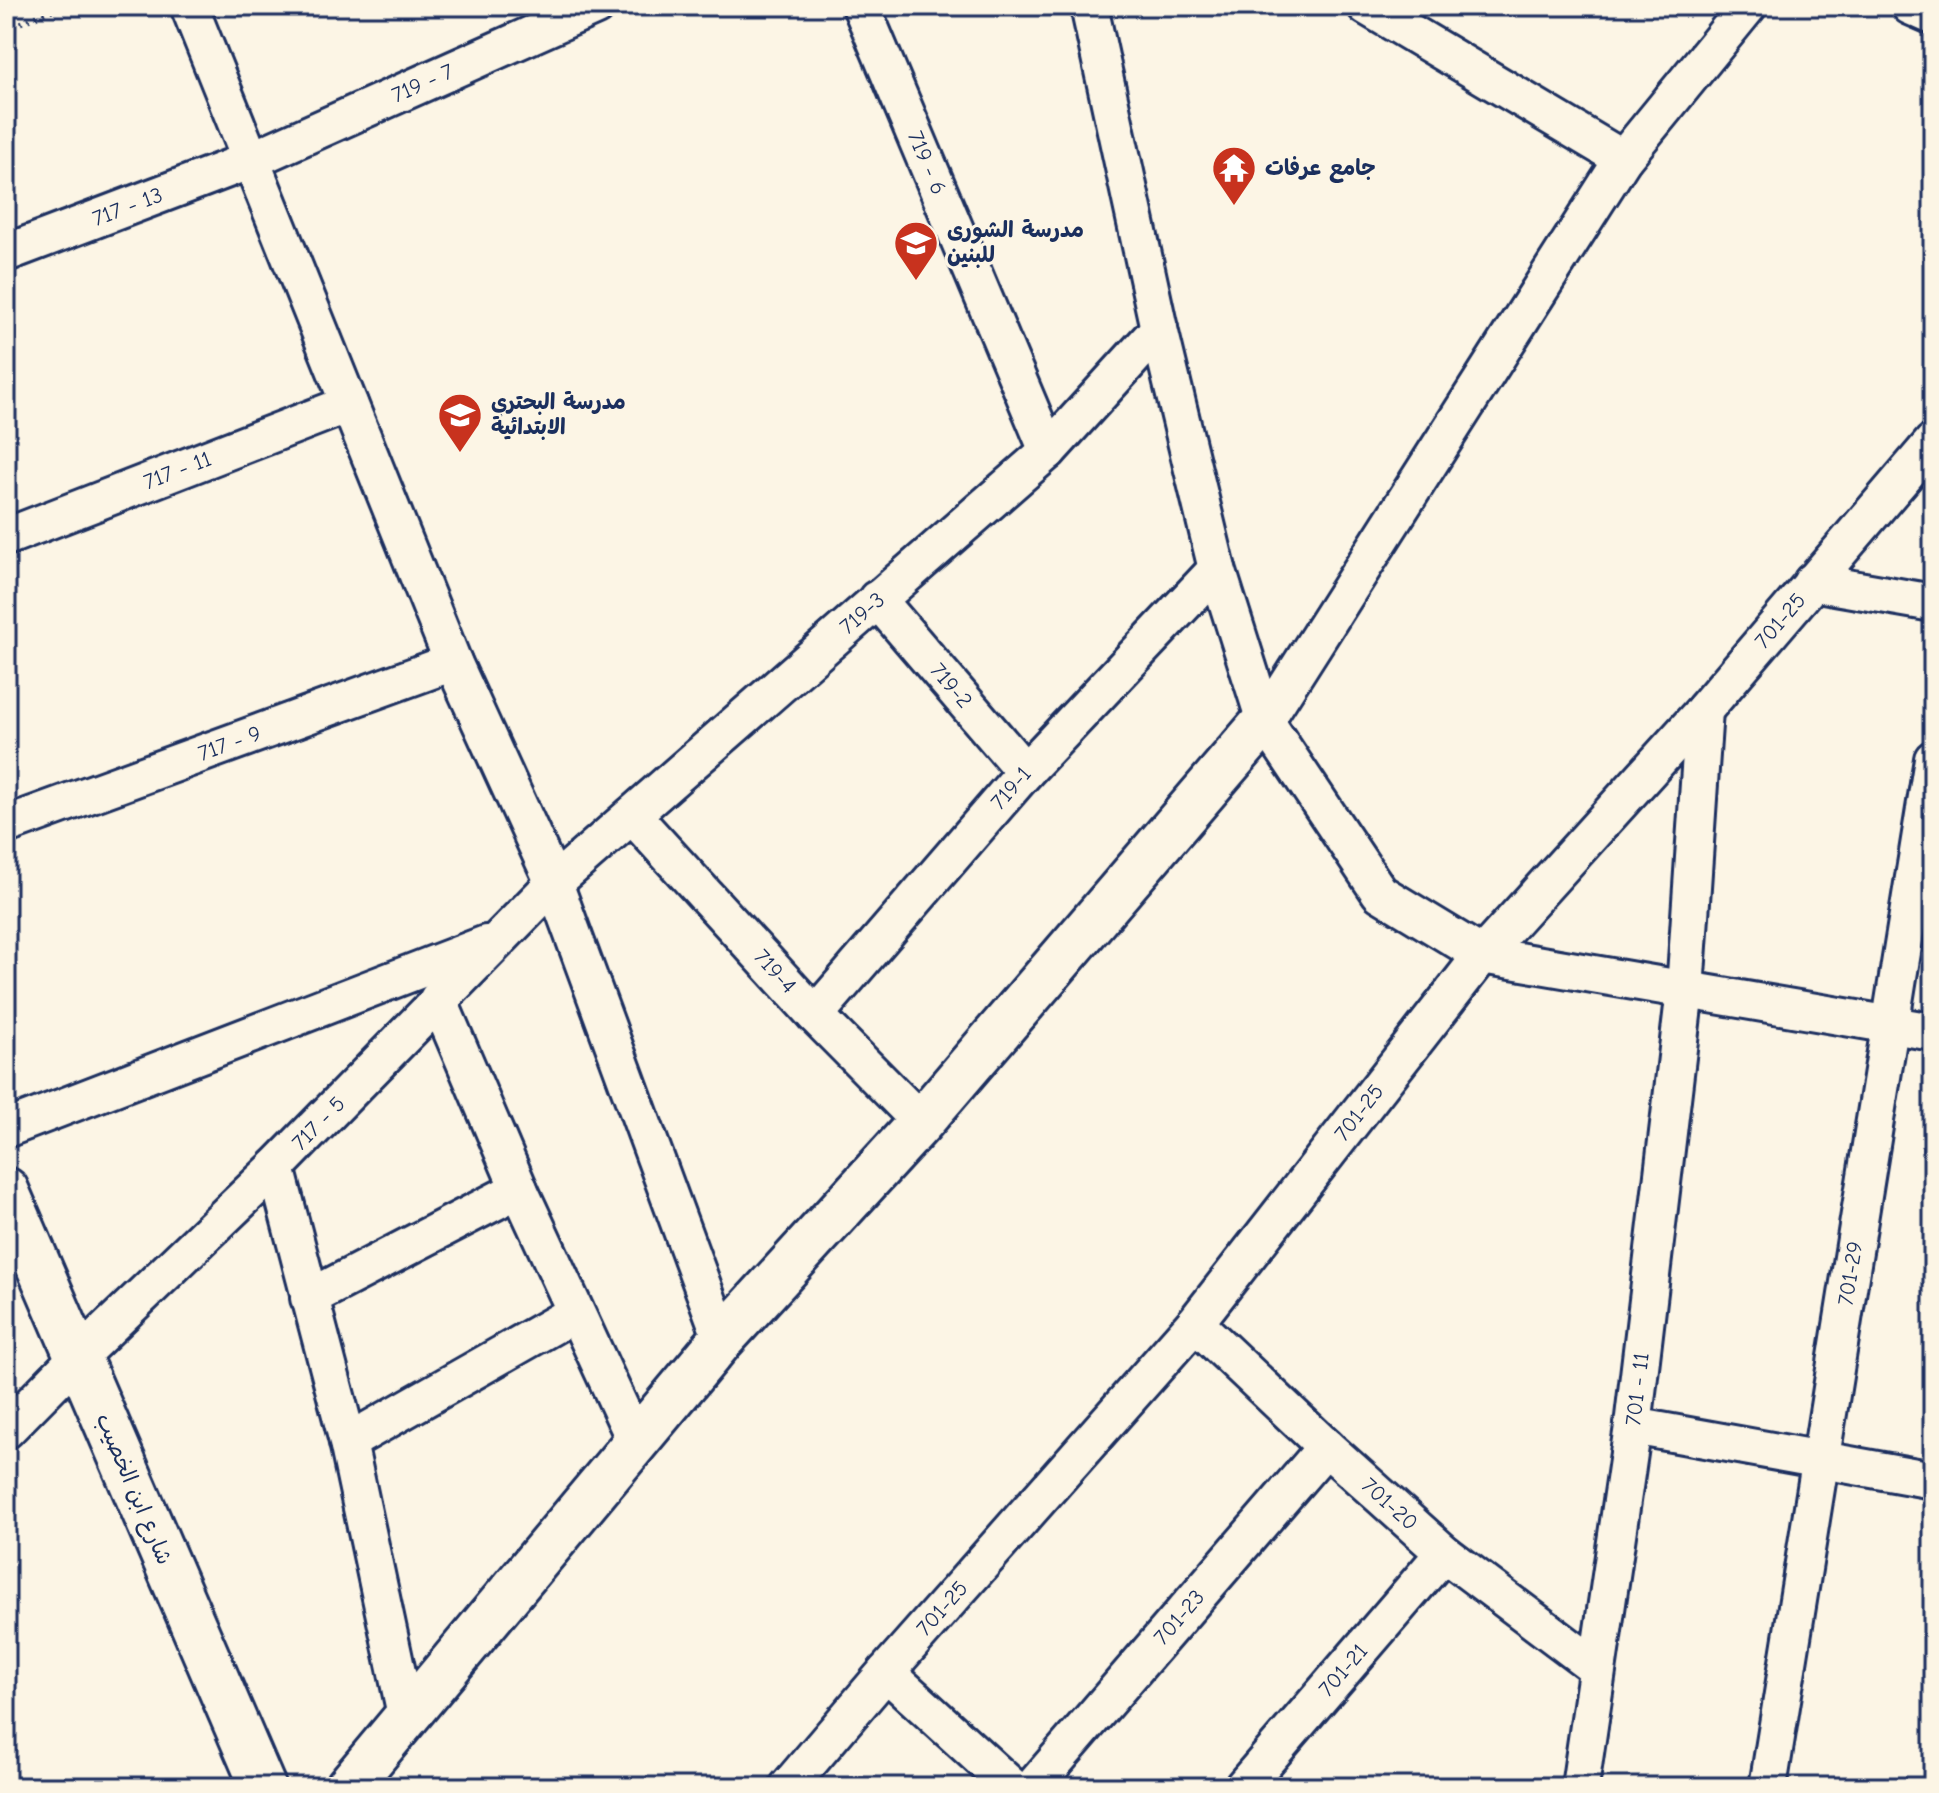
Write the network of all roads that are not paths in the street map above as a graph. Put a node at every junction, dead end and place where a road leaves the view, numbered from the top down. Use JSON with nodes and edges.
{"nodes":[{"id":1,"x":189,"y":6,"type":"edge"},
{"id":2,"x":596,"y":6,"type":"edge"},
{"id":3,"x":861,"y":6,"type":"edge"},
{"id":4,"x":1089,"y":6,"type":"edge"},
{"id":5,"x":1366,"y":6,"type":"edge"},
{"id":6,"x":1748,"y":6,"type":"edge"},
{"id":7,"x":1910,"y":6,"type":"edge"},
{"id":8,"x":1933,"y":16,"type":"edge"},
{"id":9,"x":1623,"y":159,"type":"junction"},
{"id":10,"x":251,"y":160,"type":"junction"},
{"id":11,"x":6,"y":253,"type":"edge"},
{"id":12,"x":1159,"y":329,"type":"junction"},
{"id":13,"x":349,"y":404,"type":"junction"},
{"id":14,"x":1933,"y":442,"type":"edge"},
{"id":15,"x":1048,"y":451,"type":"junction"},
{"id":16,"x":6,"y":537,"type":"edge"},
{"id":17,"x":1217,"y":569,"type":"junction"},
{"id":18,"x":1812,"y":582,"type":"junction"},
{"id":19,"x":877,"y":599,"type":"junction"},
{"id":20,"x":1933,"y":603,"type":"edge"},
{"id":21,"x":453,"y":662,"type":"junction"},
{"id":22,"x":1704,"y":710,"type":"junction"},
{"id":23,"x":1265,"y":721,"type":"junction"},
{"id":24,"x":1933,"y":759,"type":"edge"},
{"id":25,"x":1025,"y":772,"type":"junction"},
{"id":26,"x":632,"y":815,"type":"junction"},
{"id":27,"x":6,"y":825,"type":"edge"},
{"id":28,"x":554,"y":883,"type":"junction"},
{"id":29,"x":499,"y":939,"type":"junction"},
{"id":30,"x":1482,"y":955,"type":"junction"},
{"id":31,"x":1685,"y":990,"type":"junction"},
{"id":32,"x":438,"y":999,"type":"junction"},
{"id":33,"x":815,"y":1015,"type":"junction"},
{"id":34,"x":1890,"y":1025,"type":"junction"},
{"id":35,"x":1933,"y":1032,"type":"edge"},
{"id":36,"x":921,"y":1122,"type":"junction"},
{"id":37,"x":6,"y":1129,"type":"edge"},
{"id":38,"x":276,"y":1167,"type":"junction"},
{"id":39,"x":519,"y":1189,"type":"junction"},
{"id":40,"x":6,"y":1190,"type":"edge"},
{"id":41,"x":309,"y":1298,"type":"junction"},
{"id":42,"x":575,"y":1313,"type":"junction"},
{"id":43,"x":1195,"y":1323,"type":"junction"},
{"id":44,"x":722,"y":1339,"type":"junction"},
{"id":45,"x":78,"y":1357,"type":"junction"},
{"id":46,"x":1633,"y":1426,"type":"junction"},
{"id":47,"x":6,"y":1430,"type":"edge"},
{"id":48,"x":348,"y":1442,"type":"junction"},
{"id":49,"x":636,"y":1442,"type":"junction"},
{"id":50,"x":1326,"y":1447,"type":"junction"},
{"id":51,"x":1821,"y":1460,"type":"junction"},
{"id":52,"x":1933,"y":1480,"type":"edge"},
{"id":53,"x":1444,"y":1553,"type":"junction"},
{"id":54,"x":1597,"y":1668,"type":"junction"},
{"id":55,"x":886,"y":1672,"type":"junction"},
{"id":56,"x":406,"y":1715,"type":"junction"},
{"id":57,"x":263,"y":1787,"type":"edge"},
{"id":58,"x":348,"y":1787,"type":"edge"},
{"id":59,"x":788,"y":1787,"type":"edge"},
{"id":60,"x":1012,"y":1787,"type":"edge"},
{"id":61,"x":1033,"y":1787,"type":"edge"},
{"id":62,"x":1243,"y":1787,"type":"edge"},
{"id":63,"x":1580,"y":1787,"type":"edge"},
{"id":64,"x":1768,"y":1787,"type":"edge"}],
"edges":[{"from":1,"to":10,"type":"street"},
{"from":2,"to":10,"type":"street","name":"719 - 7"},
{"from":3,"to":15,"type":"street","name":"719 - 6"},
{"from":4,"to":12,"type":"street"},
{"from":5,"to":9,"type":"street"},
{"from":6,"to":9,"type":"street"},
{"from":7,"to":8,"type":"street"},
{"from":9,"to":23,"type":"street"},
{"from":10,"to":11,"type":"street","name":"717 - 13"},
{"from":10,"to":13,"type":"street"},
{"from":12,"to":15,"type":"street","name":"719-3"},
{"from":12,"to":17,"type":"street"},
{"from":13,"to":16,"type":"street","name":"717 - 11"},
{"from":13,"to":21,"type":"street"},
{"from":14,"to":18,"type":"street","name":"701-25"},
{"from":15,"to":19,"type":"street","name":"719-3"},
{"from":17,"to":23,"type":"street"},
{"from":17,"to":25,"type":"street","name":"719-1"},
{"from":18,"to":20,"type":"street"},
{"from":18,"to":22,"type":"street","name":"701-25"},
{"from":19,"to":25,"type":"street","name":"719-2"},
{"from":19,"to":26,"type":"street","name":"719-3"},
{"from":21,"to":27,"type":"street","name":"717 - 9"},
{"from":21,"to":28,"type":"street"},
{"from":22,"to":30,"type":"street","name":"701-25"},
{"from":22,"to":31,"type":"street","name":"701 - 11"},
{"from":23,"to":30,"type":"street"},
{"from":23,"to":36,"type":"street"},
{"from":24,"to":34,"type":"street","name":"701-29"},
{"from":25,"to":33,"type":"street","name":"719-1"},
{"from":26,"to":28,"type":"street","name":"719-3"},
{"from":26,"to":33,"type":"street","name":"719-4"},
{"from":28,"to":29,"type":"street","name":"717 - 5"},
{"from":28,"to":44,"type":"street"},
{"from":29,"to":32,"type":"street","name":"717 - 5"},
{"from":29,"to":37,"type":"street"},
{"from":30,"to":31,"type":"street"},
{"from":30,"to":43,"type":"street","name":"701-25"},
{"from":31,"to":34,"type":"street"},
{"from":31,"to":46,"type":"street","name":"701 - 11"},
{"from":32,"to":38,"type":"street","name":"717 - 5"},
{"from":32,"to":39,"type":"street"},
{"from":33,"to":36,"type":"street","name":"719-4"},
{"from":34,"to":35,"type":"street"},
{"from":34,"to":51,"type":"street","name":"701-29"},
{"from":36,"to":44,"type":"street"},
{"from":38,"to":41,"type":"street"},
{"from":38,"to":45,"type":"street","name":"717 - 5"},
{"from":39,"to":41,"type":"street"},
{"from":39,"to":42,"type":"street"},
{"from":40,"to":45,"type":"street","name":"شارع ابن الخصيب"},
{"from":41,"to":48,"type":"street"},
{"from":42,"to":48,"type":"street"},
{"from":42,"to":49,"type":"street"},
{"from":43,"to":50,"type":"street","name":"701-20"},
{"from":43,"to":55,"type":"street","name":"701-25"},
{"from":44,"to":49,"type":"street"},
{"from":45,"to":47,"type":"street","name":"717 - 5"},
{"from":45,"to":57,"type":"street","name":"شارع ابن الخصيب"},
{"from":46,"to":51,"type":"street"},
{"from":46,"to":54,"type":"street","name":"701 - 11"},
{"from":48,"to":56,"type":"street"},
{"from":49,"to":56,"type":"street"},
{"from":50,"to":53,"type":"street","name":"701-20"},
{"from":50,"to":61,"type":"street","name":"701-23"},
{"from":51,"to":52,"type":"street"},
{"from":51,"to":64,"type":"street","name":"701-29"},
{"from":53,"to":54,"type":"street","name":"701-20"},
{"from":53,"to":62,"type":"street","name":"701-21"},
{"from":54,"to":63,"type":"street","name":"701 - 11"},
{"from":55,"to":59,"type":"street","name":"701-25"},
{"from":55,"to":60,"type":"street"},
{"from":56,"to":58,"type":"street"}]}
